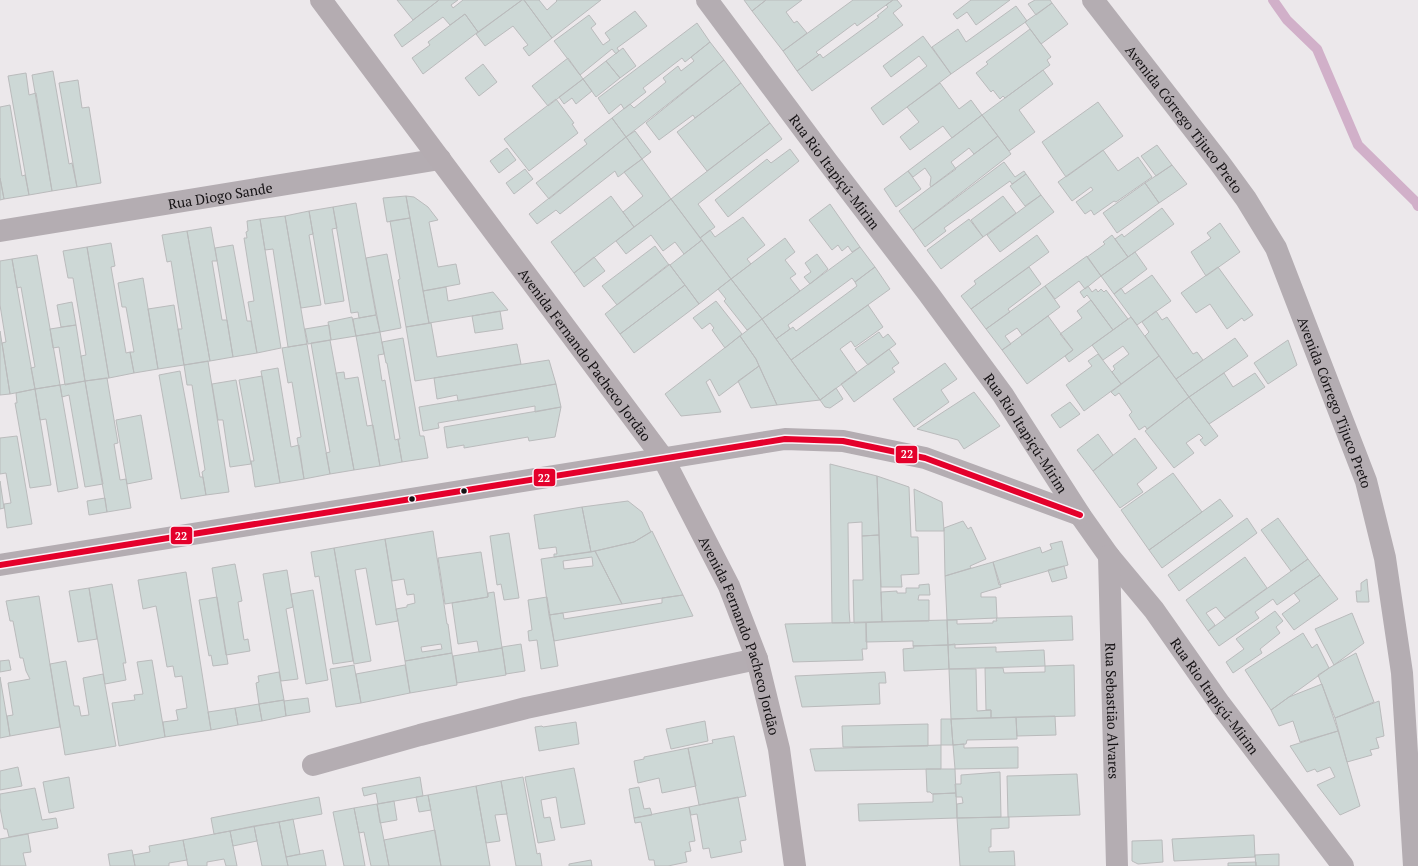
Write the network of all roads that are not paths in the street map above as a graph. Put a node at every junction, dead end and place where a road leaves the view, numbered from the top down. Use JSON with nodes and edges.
{"nodes":[{"id":1,"x":321,"y":0,"type":"edge"},
{"id":2,"x":708,"y":0,"type":"edge"},
{"id":3,"x":1093,"y":0,"type":"edge"},
{"id":4,"x":440,"y":159,"type":"junction"},
{"id":5,"x":0,"y":231,"type":"edge"},
{"id":6,"x":663,"y":458,"type":"junction"},
{"id":7,"x":1080,"y":516,"type":"junction"},
{"id":8,"x":1109,"y":556,"type":"junction"},
{"id":9,"x":0,"y":565,"type":"edge"},
{"id":10,"x":757,"y":659,"type":"junction"},
{"id":11,"x":313,"y":765,"type":"dead end"},
{"id":12,"x":795,"y":866,"type":"edge"},
{"id":13,"x":1117,"y":866,"type":"edge"},
{"id":14,"x":1343,"y":866,"type":"edge"},
{"id":15,"x":1414,"y":866,"type":"edge"}],
"edges":[{"from":1,"to":4,"type":"street","name":"Avenida Fernando Pacheco Jordão"},
{"from":2,"to":7,"type":"street","name":"Rua Rio Itapiçú-Mirim"},
{"from":3,"to":15,"type":"street","name":"Avenida Córrego Tijuco Preto"},
{"from":4,"to":5,"type":"street","name":"Rua Diogo Sande"},
{"from":4,"to":6,"type":"street","name":"Avenida Fernando Pacheco Jordão"},
{"from":6,"to":7,"type":"street"},
{"from":6,"to":9,"type":"street"},
{"from":6,"to":10,"type":"street","name":"Avenida Fernando Pacheco Jordão"},
{"from":7,"to":8,"type":"street","name":"Rua Rio Itapiçú-Mirim"},
{"from":8,"to":13,"type":"street","name":"Rua Sebastião Alvares"},
{"from":8,"to":14,"type":"street","name":"Rua Rio Itapiçú-Mirim"},
{"from":10,"to":11,"type":"street"},
{"from":10,"to":12,"type":"street","name":"Avenida Fernando Pacheco Jordão"}]}
